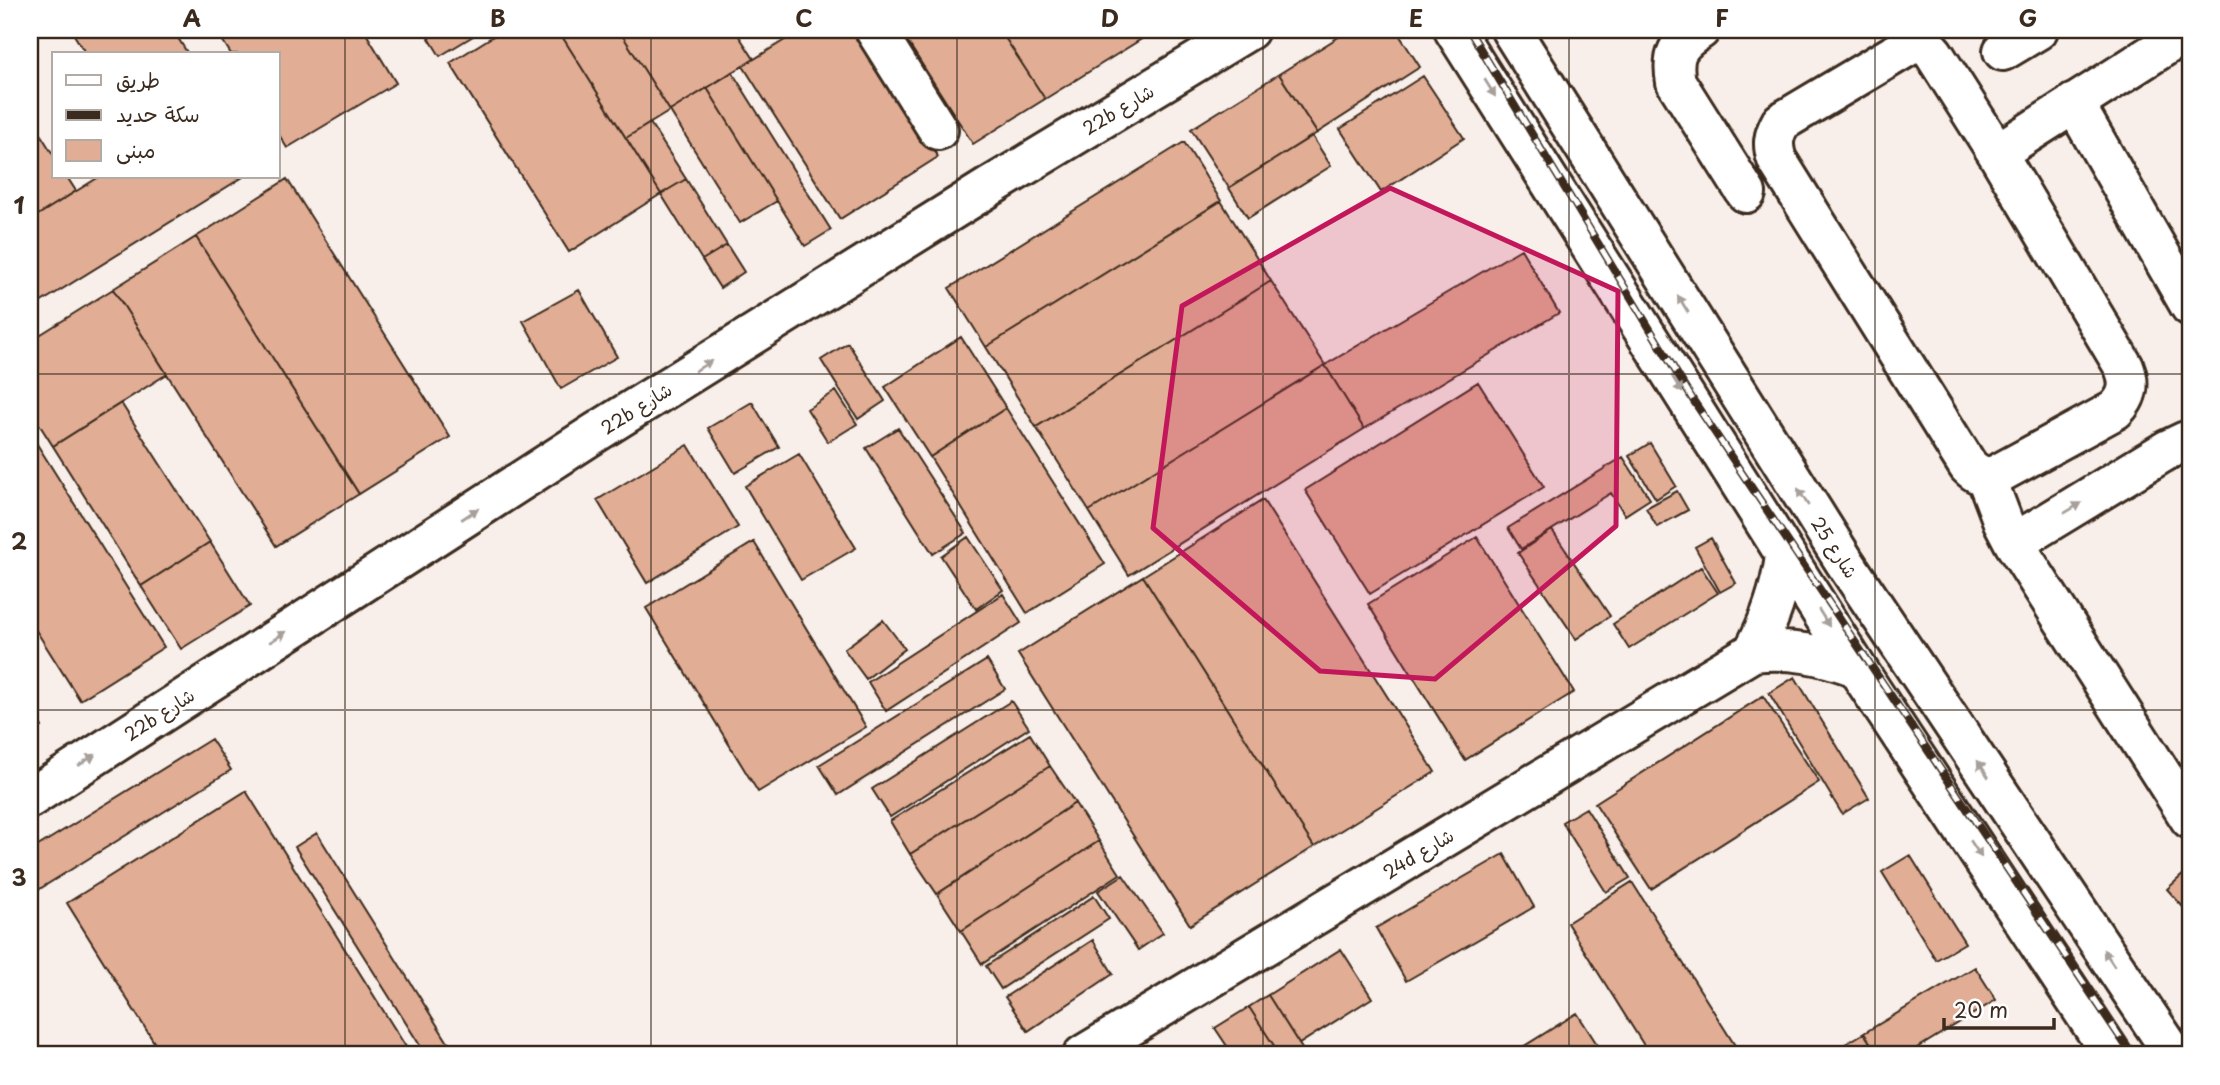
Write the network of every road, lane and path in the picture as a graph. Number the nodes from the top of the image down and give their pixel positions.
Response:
1 (875, 30) edge
2 (1249, 30) edge
3 (1454, 30) edge
4 (1700, 30) edge
5 (2038, 30) edge
6 (2190, 30) edge
7 (1513, 31) edge
8 (2003, 51) dead end
9 (2074, 103) junction
10 (938, 130) dead end
11 (1997, 153) junction
12 (1746, 193) dead end
13 (2190, 306) edge
14 (2190, 442) edge
15 (1986, 477) junction
16 (2014, 543) junction
17 (1785, 557) junction
18 (1753, 652) junction
19 (1856, 667) junction
20 (30, 797) edge
21 (2190, 819) edge
22 (2176, 1039) edge
23 (1083, 1055) edge
24 (2112, 1055) edge

1 - 10 street
20 -> 2 street, 22b شارع
3 -> 17 street
4 - 12 street
5 - 8 street
6 - 9 street
22 -> 7 street, شارع 25
9 - 11 street
9 - 13 street
11 - 15 street
11 - 15 street
16 -> 14 street
15 - 16 street
16 - 21 street
17 - 18 street
17 -> 19 street
18 - 19 street, 24d شارع
18 - 23 street, 24d شارع
19 -> 24 street

